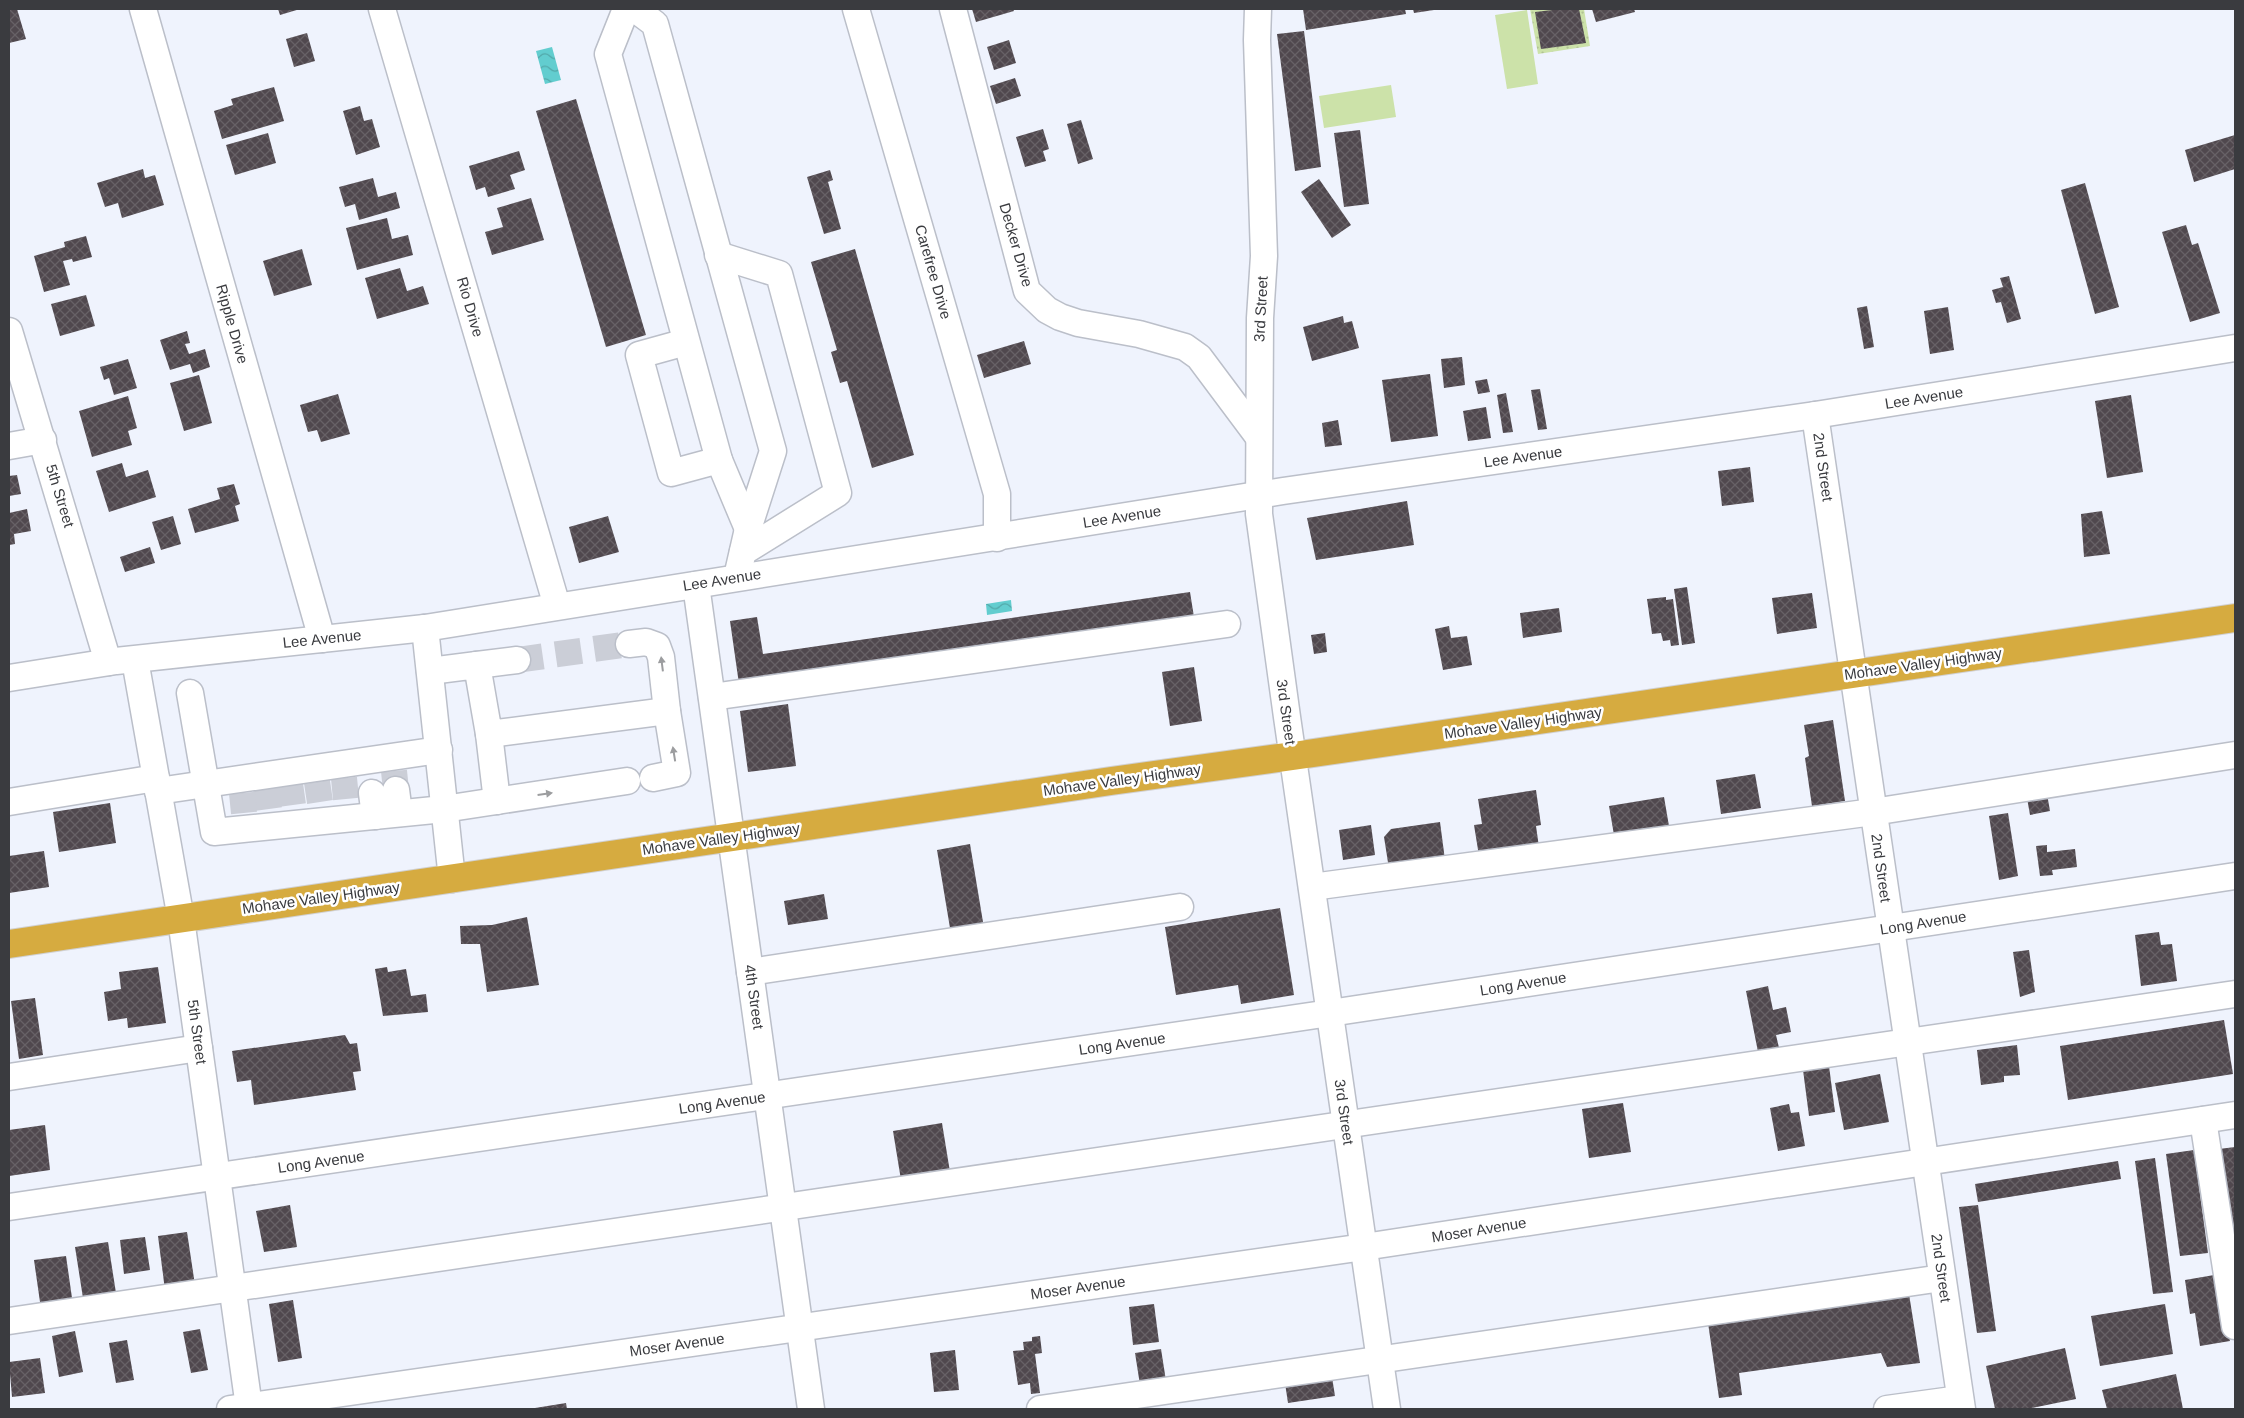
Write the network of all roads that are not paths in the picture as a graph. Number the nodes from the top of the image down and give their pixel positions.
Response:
1 (143, 9) edge
2 (382, 9) edge
3 (626, 9) edge
4 (635, 9) edge
5 (856, 9) edge
6 (953, 9) edge
7 (1258, 9) edge
8 (718, 255) junction
9 (9, 331) edge
10 (686, 342) junction
11 (2235, 348) edge
12 (1815, 415) junction
13 (1258, 436) junction
14 (43, 440) junction
15 (9, 446) edge
16 (718, 460) junction
17 (1260, 495) junction
18 (997, 538) junction
19 (745, 541) junction
20 (737, 577) junction
21 (696, 585) junction
22 (557, 606) junction
23 (2235, 618) edge
24 (1227, 624) dead end
25 (425, 628) junction
26 (322, 638) junction
27 (629, 644) tunnel mouth
28 (135, 660) junction
29 (517, 660) tunnel mouth
30 (108, 662) junction
31 (477, 666) junction
32 (430, 671) junction
33 (1853, 674) junction
34 (9, 678) edge
35 (190, 693) dead end
36 (712, 697) junction
37 (667, 711) junction
38 (489, 734) junction
39 (438, 750) junction
40 (2235, 755) edge
41 (1293, 756) junction
42 (653, 778) dead end
43 (626, 781) dead end
44 (205, 784) junction
45 (157, 785) junction
46 (370, 786) junction
47 (318, 793) junction
48 (267, 800) junction
49 (497, 801) junction
50 (9, 802) edge
51 (444, 809) junction
52 (1873, 812) junction
53 (731, 837) junction
54 (2235, 876) edge
55 (452, 879) junction
56 (1312, 887) junction
57 (1180, 908) dead end
58 (180, 919) junction
59 (1890, 928) junction
60 (9, 944) edge
61 (750, 972) junction
62 (2235, 994) edge
63 (1330, 1013) junction
64 (1907, 1043) junction
65 (199, 1048) junction
66 (9, 1077) edge
67 (768, 1097) junction
68 (2235, 1115) edge
69 (2203, 1120) junction
70 (1346, 1125) junction
71 (1925, 1162) junction
72 (217, 1177) junction
73 (9, 1207) edge
74 (783, 1208) junction
75 (1364, 1247) junction
76 (1942, 1278) junction
77 (233, 1290) junction
78 (9, 1321) edge
79 (2235, 1326) edge
80 (800, 1328) junction
81 (1380, 1360) junction
82 (1961, 1404) edge
83 (240, 1408) edge
84 (811, 1409) edge
85 (1040, 1409) edge
86 (1387, 1409) edge
87 (1887, 1409) edge

1 - 26 street, Ripple Drive
2 - 22 street, Rio Drive
3 - 10 street
4 - 8 street
5 - 18 street, Carefree Drive
6 - 13 street, Decker Drive
7 - 13 street, 3rd Street
8 - 19 street
8 - 19 street
9 - 14 street, 5th Street
10 - 16 street
10 - 16 street
11 - 12 street, Lee Avenue
12 - 17 street, Lee Avenue
12 - 33 street, 2nd Street
13 - 17 street, 3rd Street
14 - 15 street
14 - 30 street, 5th Street
16 - 19 street
17 - 18 street, Lee Avenue
17 - 41 street, 3rd Street
18 - 20 street, Lee Avenue
19 - 20 street
20 - 21 street, Lee Avenue
21 - 22 street, Lee Avenue
21 - 36 street, 4th Street
22 - 25 street, Lee Avenue
23 - 33 highway, Mohave Valley Highway
24 - 36 street
25 - 26 street, Lee Avenue
25 - 32 street
26 - 28 street, Lee Avenue
37 -> 27 street
28 - 30 street, Lee Avenue
28 - 45 street, 5th Street
29 - 31 street
30 - 34 street, Lee Avenue
31 - 32 street
31 - 38 street
32 - 39 street
33 - 41 highway, Mohave Valley Highway
33 - 52 street, 2nd Street
35 - 44 street
36 - 53 street, 4th Street
37 - 38 street
42 -> 37 street
38 - 49 street
39 - 46 street
39 - 51 street
40 - 52 street
41 - 53 highway, Mohave Valley Highway
41 - 56 street, 3rd Street
49 -> 43 street
44 - 45 street
44 - 48 street
44 - 48 street
45 - 50 street
45 - 58 street, 5th Street
46 - 47 street
46 - 47 street
46 - 51 street
47 - 48 street
47 - 48 street
49 - 51 street
51 - 55 street
52 - 56 street
52 - 59 street, 2nd Street
53 - 55 highway, Mohave Valley Highway
53 - 61 street, 4th Street
54 - 59 street, Long Avenue
55 - 58 highway, Mohave Valley Highway
56 - 63 street, 3rd Street
57 - 61 street
58 - 60 highway, Mohave Valley Highway
58 - 65 street, 5th Street
59 - 63 street, Long Avenue
59 - 64 street, 2nd Street
61 - 67 street, 4th Street
62 - 64 street
63 - 67 street, Long Avenue
63 - 70 street, 3rd Street
64 - 70 street
64 - 71 street, 2nd Street
65 - 66 street
65 - 72 street, 5th Street
67 - 72 street, Long Avenue
67 - 74 street, 4th Street
68 - 69 street, Moser Avenue
69 - 71 street, Moser Avenue
69 - 79 street
70 - 74 street
70 - 75 street, 3rd Street
71 - 75 street, Moser Avenue
71 - 76 street, 2nd Street
72 - 73 street, Long Avenue
72 - 77 street, 5th Street
74 - 77 street
74 - 80 street, 4th Street
75 - 80 street, Moser Avenue
75 - 81 street, 3rd Street
76 - 81 street
76 - 82 street, 2nd Street
77 - 78 street
77 - 83 street, 5th Street
80 - 83 street, Moser Avenue
80 - 84 street, 4th Street
81 - 85 street
81 - 86 street, 3rd Street
82 - 87 street

